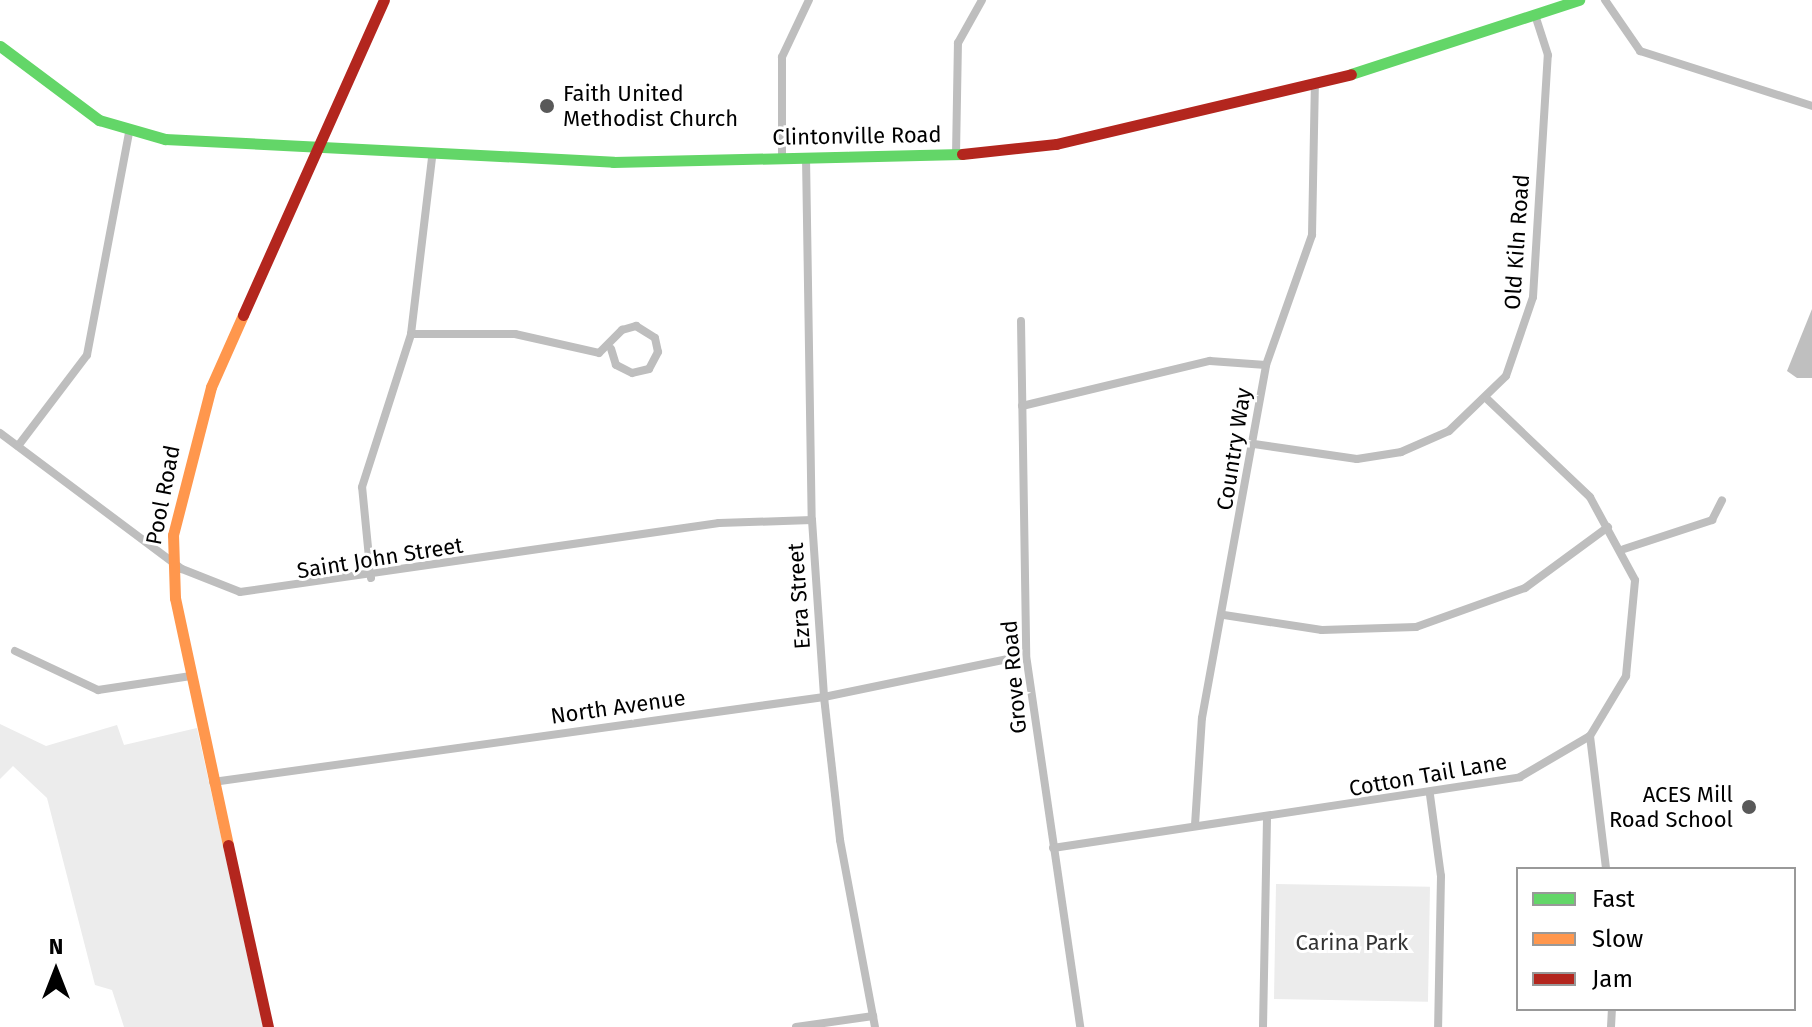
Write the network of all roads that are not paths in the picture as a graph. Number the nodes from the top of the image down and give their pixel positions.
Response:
1 (384, 0) edge
2 (809, 0) edge
3 (982, 0) edge
4 (1579, 0) edge
5 (1605, 0) edge
6 (1536, 19) junction
7 (0, 46) edge
8 (1315, 83) junction
9 (1812, 106) edge
10 (129, 133) junction
11 (312, 149) junction
12 (956, 155) junction
13 (432, 157) junction
14 (806, 157) junction
15 (782, 158) junction
16 (1021, 321) dead end
17 (411, 334) junction
18 (611, 349) junction
19 (1266, 365) junction
20 (1488, 400) junction
21 (1022, 406) junction
22 (0, 433) edge
23 (1254, 444) junction
24 (18, 446) junction
25 (1722, 500) dead end
26 (812, 520) junction
27 (1608, 527) junction
28 (1624, 549) junction
29 (171, 560) junction
30 (371, 578) junction
31 (1224, 615) junction
32 (15, 651) dead end
33 (1026, 655) junction
34 (191, 676) junction
35 (824, 697) junction
36 (1590, 736) junction
37 (213, 782) junction
38 (1430, 795) junction
39 (1267, 818) junction
40 (1195, 825) junction
41 (1053, 848) junction
42 (1606, 867) edge
43 (873, 1016) junction
44 (268, 1027) edge
45 (796, 1027) edge
46 (875, 1027) edge
47 (1080, 1027) edge
48 (1263, 1027) edge
49 (1438, 1027) edge

1 - 11 main road, Pool Road
2 - 15 street
3 - 12 street
4 - 6 main road, Clintonville Road
5 - 9 street
6 - 8 main road, Clintonville Road
6 - 20 street, Old Kiln Road
7 - 10 main road, Clintonville Road
8 - 12 main road, Clintonville Road
8 - 19 street, Country Way
10 - 11 main road, Clintonville Road
10 - 24 street
11 - 13 main road, Clintonville Road
11 - 29 main road, Pool Road
12 - 14 main road, Clintonville Road
13 - 15 main road, Clintonville Road
13 - 17 street
14 - 15 main road, Clintonville Road
14 - 26 street, Ezra Street
16 - 21 street, Grove Road
17 - 18 street
17 - 30 street
18 - 18 street
19 - 21 street
19 - 23 street, Country Way
20 - 23 street, Old Kiln Road
20 - 27 street, Cotton Tail Lane
21 - 33 street, Grove Road
22 - 24 street, Saint John Street
23 - 31 street, Country Way
24 - 29 street, Saint John Street
25 - 28 street
26 - 30 street, Saint John Street
26 - 35 street, Ezra Street
27 - 28 street, Cotton Tail Lane
27 - 31 street
28 - 36 street, Cotton Tail Lane
29 - 30 street, Saint John Street
29 - 34 main road, Pool Road
31 - 40 street, Country Way
32 - 34 street
33 - 35 street, North Avenue
33 - 41 street, Grove Road
34 - 37 main road, Pool Road
35 - 37 street, North Avenue
35 - 43 street, Ezra Street
36 - 38 street, Cotton Tail Lane
36 - 42 street
37 - 44 main road, Pool Road
38 - 39 street, Cotton Tail Lane
38 - 49 street
39 - 40 street, Cotton Tail Lane
39 - 48 street
40 - 41 street, Cotton Tail Lane
41 - 47 street, Grove Road
43 - 45 street
43 - 46 street, Ezra Street

